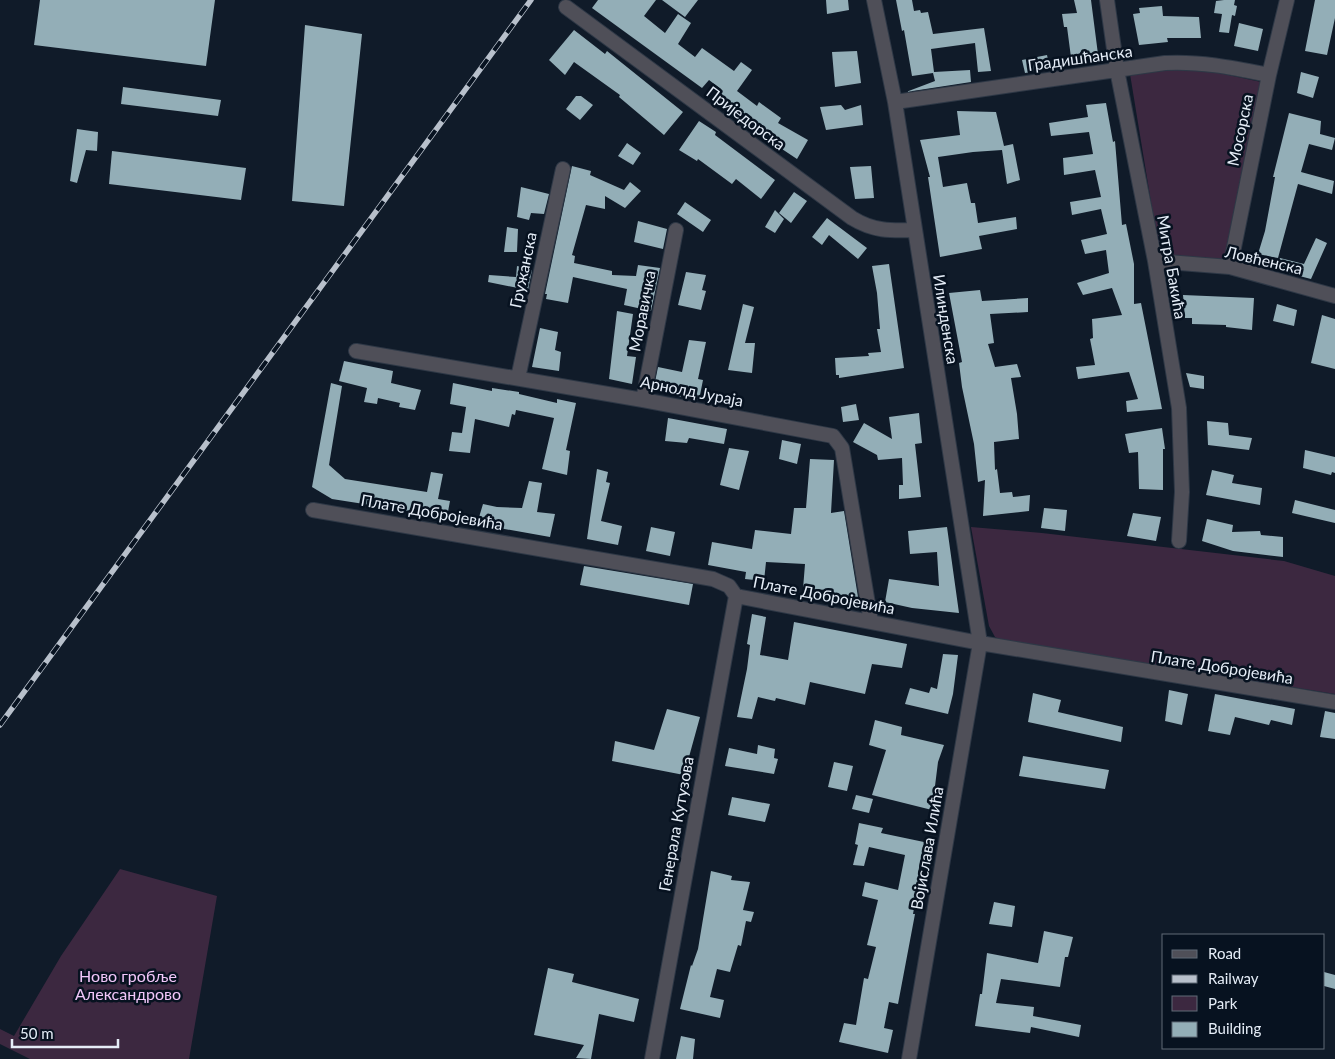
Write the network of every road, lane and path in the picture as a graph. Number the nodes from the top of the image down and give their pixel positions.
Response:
1 (874, 0) edge
2 (1107, 0) edge
3 (1288, 0) edge
4 (566, 7) dead end
5 (1117, 70) junction
6 (1269, 75) junction
7 (895, 102) junction
8 (563, 169) dead end
9 (676, 230) dead end
10 (915, 230) junction
11 (1155, 261) junction
12 (1230, 268) junction
13 (1335, 296) edge
14 (356, 351) dead end
15 (518, 378) junction
16 (643, 400) junction
17 (313, 510) dead end
18 (1179, 541) dead end
19 (736, 596) junction
20 (871, 622) junction
21 (980, 643) junction
22 (1335, 702) edge
23 (652, 1059) edge
24 (909, 1059) edge

1 - 7 street, Илинденска
2 - 5 street, Митра Бакића
3 - 6 street, Мосорска
4 - 10 street, Приједорска
5 - 6 street, Градишћанска
5 - 7 street, Градишћанска
5 - 11 street, Митра Бакића
6 - 12 street, Мосорска
7 - 10 street, Илинденска
8 - 15 street, Гружанска
9 - 16 street, Моравичка
10 - 21 street, Илинденска
11 - 12 street, Ловћенска
11 - 18 street, Митра Бакића
12 - 13 street, Ловћенска
14 - 15 street, Арнолд Јураја
15 - 16 street, Арнолд Јураја
16 - 20 street, Арнолд Јураја
17 - 19 street, Плате Добројевића
19 - 20 street, Плате Добројевића
19 - 23 street, Генерала Кутузова
20 - 21 street, Плате Добројевића
21 - 22 street, Плате Добројевића
21 - 24 street, Војислава Илића

